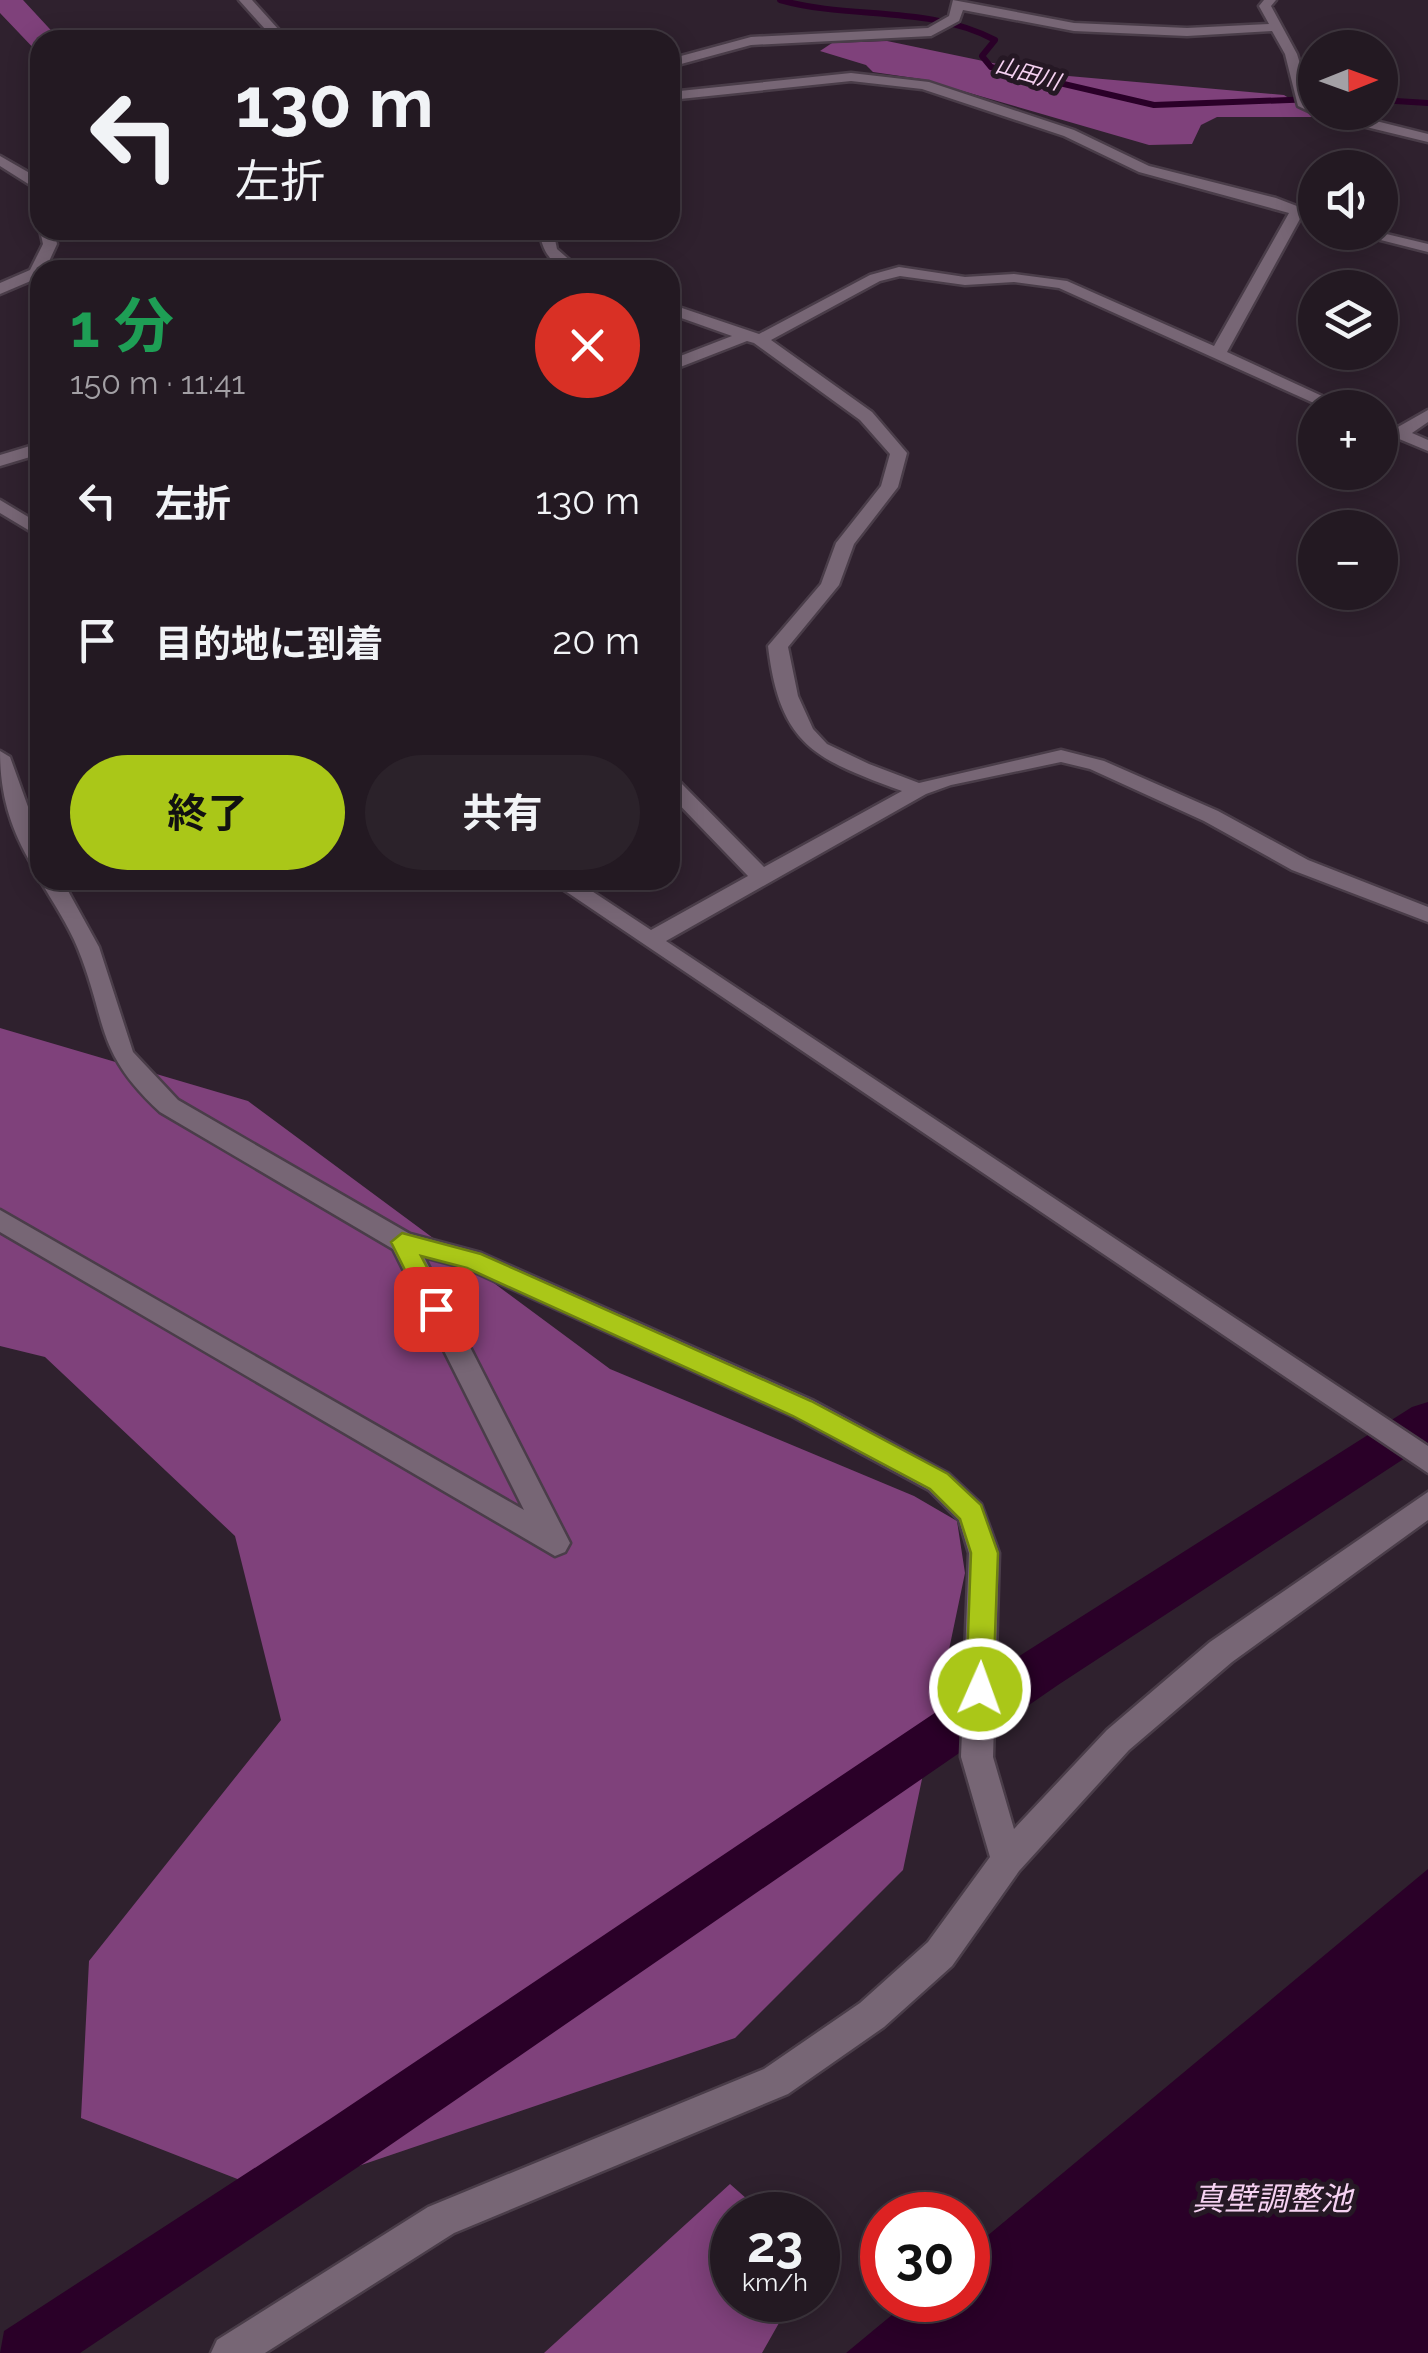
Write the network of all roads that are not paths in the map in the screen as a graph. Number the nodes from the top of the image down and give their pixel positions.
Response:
1 (245, 0) edge
2 (1270, 0) edge
3 (960, 3) edge
4 (1276, 27) junction
5 (273, 30) edge
6 (680, 60) edge
7 (1298, 83) edge
8 (680, 95) edge
9 (1395, 130) edge
10 (1428, 138) edge
11 (8, 162) edge
12 (30, 178) edge
13 (1297, 211) joint
14 (548, 240) edge
15 (1398, 241) edge
16 (1428, 248) edge
17 (561, 260) edge
18 (30, 275) edge
19 (0, 289) edge
20 (680, 312) edge
21 (754, 337) junction
22 (1218, 354) junction
23 (680, 363) edge
24 (1299, 390) edge
25 (1428, 415) edge
26 (1399, 434) joint
27 (1428, 446) edge
28 (30, 451) edge
29 (0, 461) edge
30 (0, 505) edge
31 (30, 525) edge
32 (0, 756) edge
33 (919, 790) junction
34 (680, 792) edge
35 (30, 841) edge
36 (761, 877) junction
37 (56, 890) edge
38 (575, 890) edge
39 (1428, 916) edge
40 (650, 940) junction
41 (0, 1220) edge
42 (402, 1242) junction
43 (1428, 1460) edge
44 (1428, 1504) edge
45 (1007, 1860) junction
46 (230, 2353) edge

1 - 5 street
2 - 4 street
3 - 4 street
3 - 6 street
4 - 7 street
8 - 13 street
9 - 10 street
11 - 12 street
13 - 22 street
14 - 17 street
15 - 16 street
18 - 19 street
20 - 21 street
21 - 22 street
21 - 23 street
21 - 33 street
22 - 24 street
25 - 26 street
26 - 27 street
28 - 29 street
30 - 31 street
32 - 35 street
33 - 36 street
33 - 39 street
34 - 36 street
36 - 40 street
37 - 42 street
38 - 40 street
40 - 43 street
41 - 42 street
42 - 45 street
44 - 45 street
45 - 46 street

